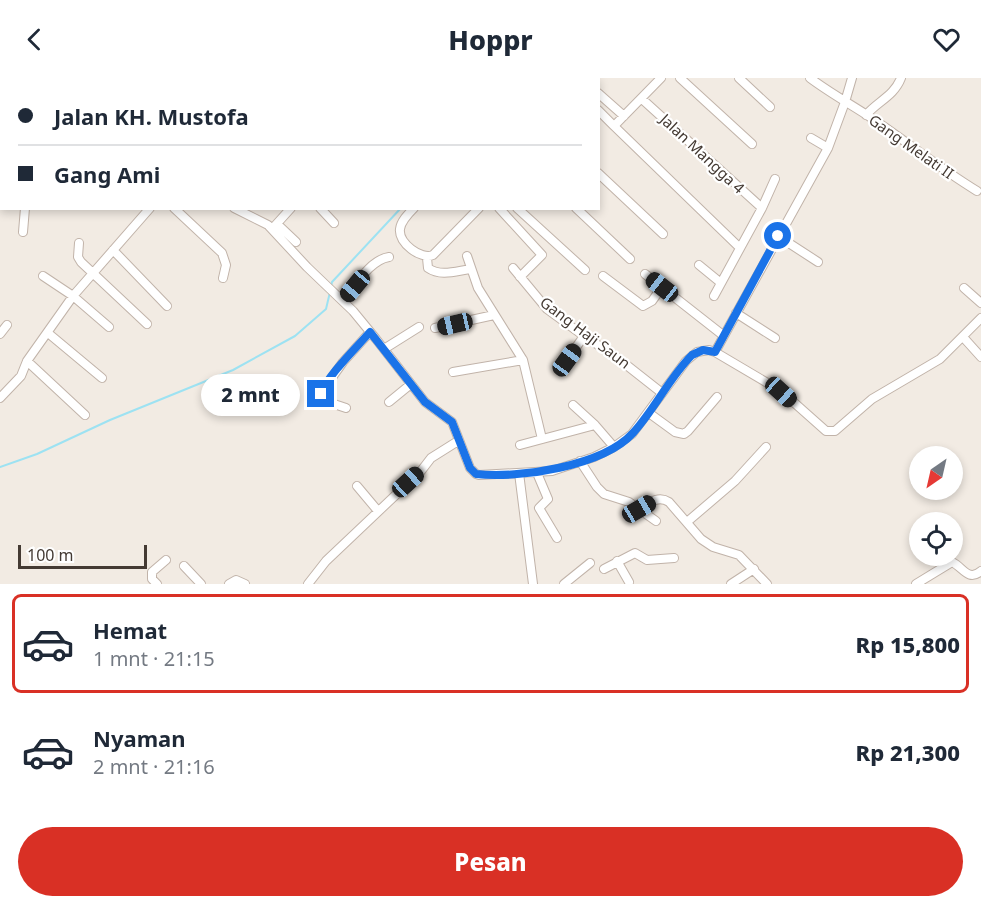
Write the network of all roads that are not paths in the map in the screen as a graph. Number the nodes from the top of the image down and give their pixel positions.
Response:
1 (566, 78) edge
2 (572, 78) edge
3 (661, 78) edge
4 (680, 78) edge
5 (739, 78) edge
6 (810, 78) edge
7 (852, 78) edge
8 (901, 78) edge
9 (600, 95) edge
10 (642, 99) junction
11 (845, 102) junction
12 (770, 106) dead end
13 (600, 112) edge
14 (866, 115) junction
15 (624, 116) junction
16 (614, 126) junction
17 (811, 138) dead end
18 (752, 144) dead end
19 (828, 148) junction
20 (600, 174) edge
21 (775, 179) dead end
22 (977, 191) dead end
23 (762, 208) junction
24 (25, 210) edge
25 (148, 210) edge
26 (176, 210) edge
27 (238, 210) edge
28 (289, 210) edge
29 (322, 210) edge
30 (412, 210) edge
31 (477, 210) edge
32 (501, 210) edge
33 (519, 210) edge
34 (578, 210) edge
35 (334, 223) dead end
36 (275, 226) junction
37 (23, 232) dead end
38 (663, 234) dead end
39 (778, 236) junction
40 (296, 242) dead end
41 (79, 243) dead end
42 (740, 247) junction
43 (113, 250) junction
44 (467, 255) dead end
45 (389, 257) dead end
46 (427, 258) junction
47 (630, 259) dead end
48 (818, 262) dead end
49 (699, 265) dead end
50 (471, 268) junction
51 (513, 268) dead end
52 (585, 270) dead end
53 (93, 271) junction
54 (645, 274) dead end
55 (43, 276) dead end
56 (603, 276) dead end
57 (520, 277) junction
58 (223, 278) dead end
59 (721, 283) junction
60 (662, 287) junction
61 (964, 288) dead end
62 (73, 296) junction
63 (714, 296) dead end
64 (980, 301) edge
65 (342, 302) junction
66 (167, 306) dead end
67 (736, 313) junction
68 (494, 315) junction
69 (981, 318) edge
70 (147, 324) dead end
71 (109, 327) dead end
72 (419, 327) dead end
73 (435, 328) dead end
74 (370, 332) junction
75 (48, 333) junction
76 (584, 336) junction
77 (724, 336) junction
78 (963, 337) junction
79 (775, 338) dead end
80 (384, 349) junction
81 (715, 352) junction
82 (981, 357) edge
83 (523, 360) junction
84 (567, 360) dead end
85 (27, 361) junction
86 (453, 372) dead end
87 (102, 378) dead end
88 (411, 384) junction
89 (662, 393) junction
90 (0, 397) edge
91 (717, 397) dead end
92 (389, 402) dead end
93 (573, 405) dead end
94 (346, 408) dead end
95 (649, 413) junction
96 (85, 415) dead end
97 (595, 425) junction
98 (542, 439) junction
99 (458, 441) junction
100 (520, 444) dead end
101 (614, 447) junction
102 (766, 447) dead end
103 (580, 461) junction
104 (537, 472) junction
105 (519, 473) junction
106 (357, 486) dead end
107 (639, 509) junction
108 (378, 511) junction
109 (656, 521) dead end
110 (687, 522) junction
111 (557, 538) dead end
112 (674, 558) dead end
113 (166, 560) dead end
114 (617, 561) junction
115 (590, 563) dead end
116 (184, 566) dead end
117 (604, 569) dead end
118 (754, 569) junction
119 (981, 571) edge
120 (629, 583) edge
121 (157, 584) edge
122 (201, 584) edge
123 (229, 584) edge
124 (245, 584) edge
125 (308, 584) edge
126 (533, 584) edge
127 (564, 584) edge
128 (731, 584) edge
129 (767, 584) edge
130 (916, 584) edge

1 - 2 street
3 - 10 street
4 - 18 street
5 - 12 street
6 - 11 street, Gang Melati II
7 - 11 street
8 - 14 street
9 - 15 street
10 - 15 street
10 - 23 street, Jalan Mangga 4
11 - 14 street, Gang Melati II
11 - 19 street
13 - 16 street
14 - 22 street, Gang Melati II
15 - 16 street
16 - 42 street
17 - 19 street
19 - 39 street
20 - 38 street
21 - 23 street
23 - 42 street
24 - 37 street
25 - 43 street
26 - 58 street
27 - 36 street
28 - 36 street
29 - 35 street
30 - 46 street
31 - 46 street
32 - 57 street
33 - 52 street
34 - 47 street
36 - 40 street
36 - 65 street
39 - 48 street
39 - 67 street
41 - 53 street
42 - 59 street
43 - 53 street
43 - 66 street
44 - 50 street
45 - 65 street
46 - 50 street
49 - 59 street
50 - 68 street
51 - 57 street, Gang Haji Saun
53 - 62 street
53 - 70 street
54 - 60 street
55 - 62 street
56 - 60 street
57 - 76 street, Gang Haji Saun
59 - 63 street
60 - 77 street
61 - 64 street
62 - 71 street
62 - 75 street
65 - 74 street
67 - 77 street
67 - 79 street
68 - 73 street
68 - 83 street
69 - 78 street
72 - 80 street
74 - 80 street
74 - 94 street
75 - 85 street
75 - 87 street
76 - 84 street
76 - 89 street, Gang Haji Saun
77 - 81 street
78 - 81 street
78 - 82 street
80 - 88 street
81 - 89 street
83 - 86 street
83 - 98 street
85 - 90 street
85 - 96 street
88 - 92 street
88 - 99 street
89 - 95 street
91 - 95 street
93 - 97 street
95 - 101 street
97 - 98 street
97 - 101 street
98 - 100 street
99 - 105 street
99 - 108 street
101 - 103 street
102 - 110 street
103 - 104 street
103 - 107 street
104 - 105 street
104 - 111 street
105 - 126 street
106 - 108 street
107 - 109 street
107 - 110 street
108 - 125 street
110 - 118 street
112 - 114 street
113 - 121 street
114 - 117 street
114 - 120 street
115 - 127 street
116 - 122 street
118 - 128 street
118 - 129 street
119 - 130 street
123 - 124 street

